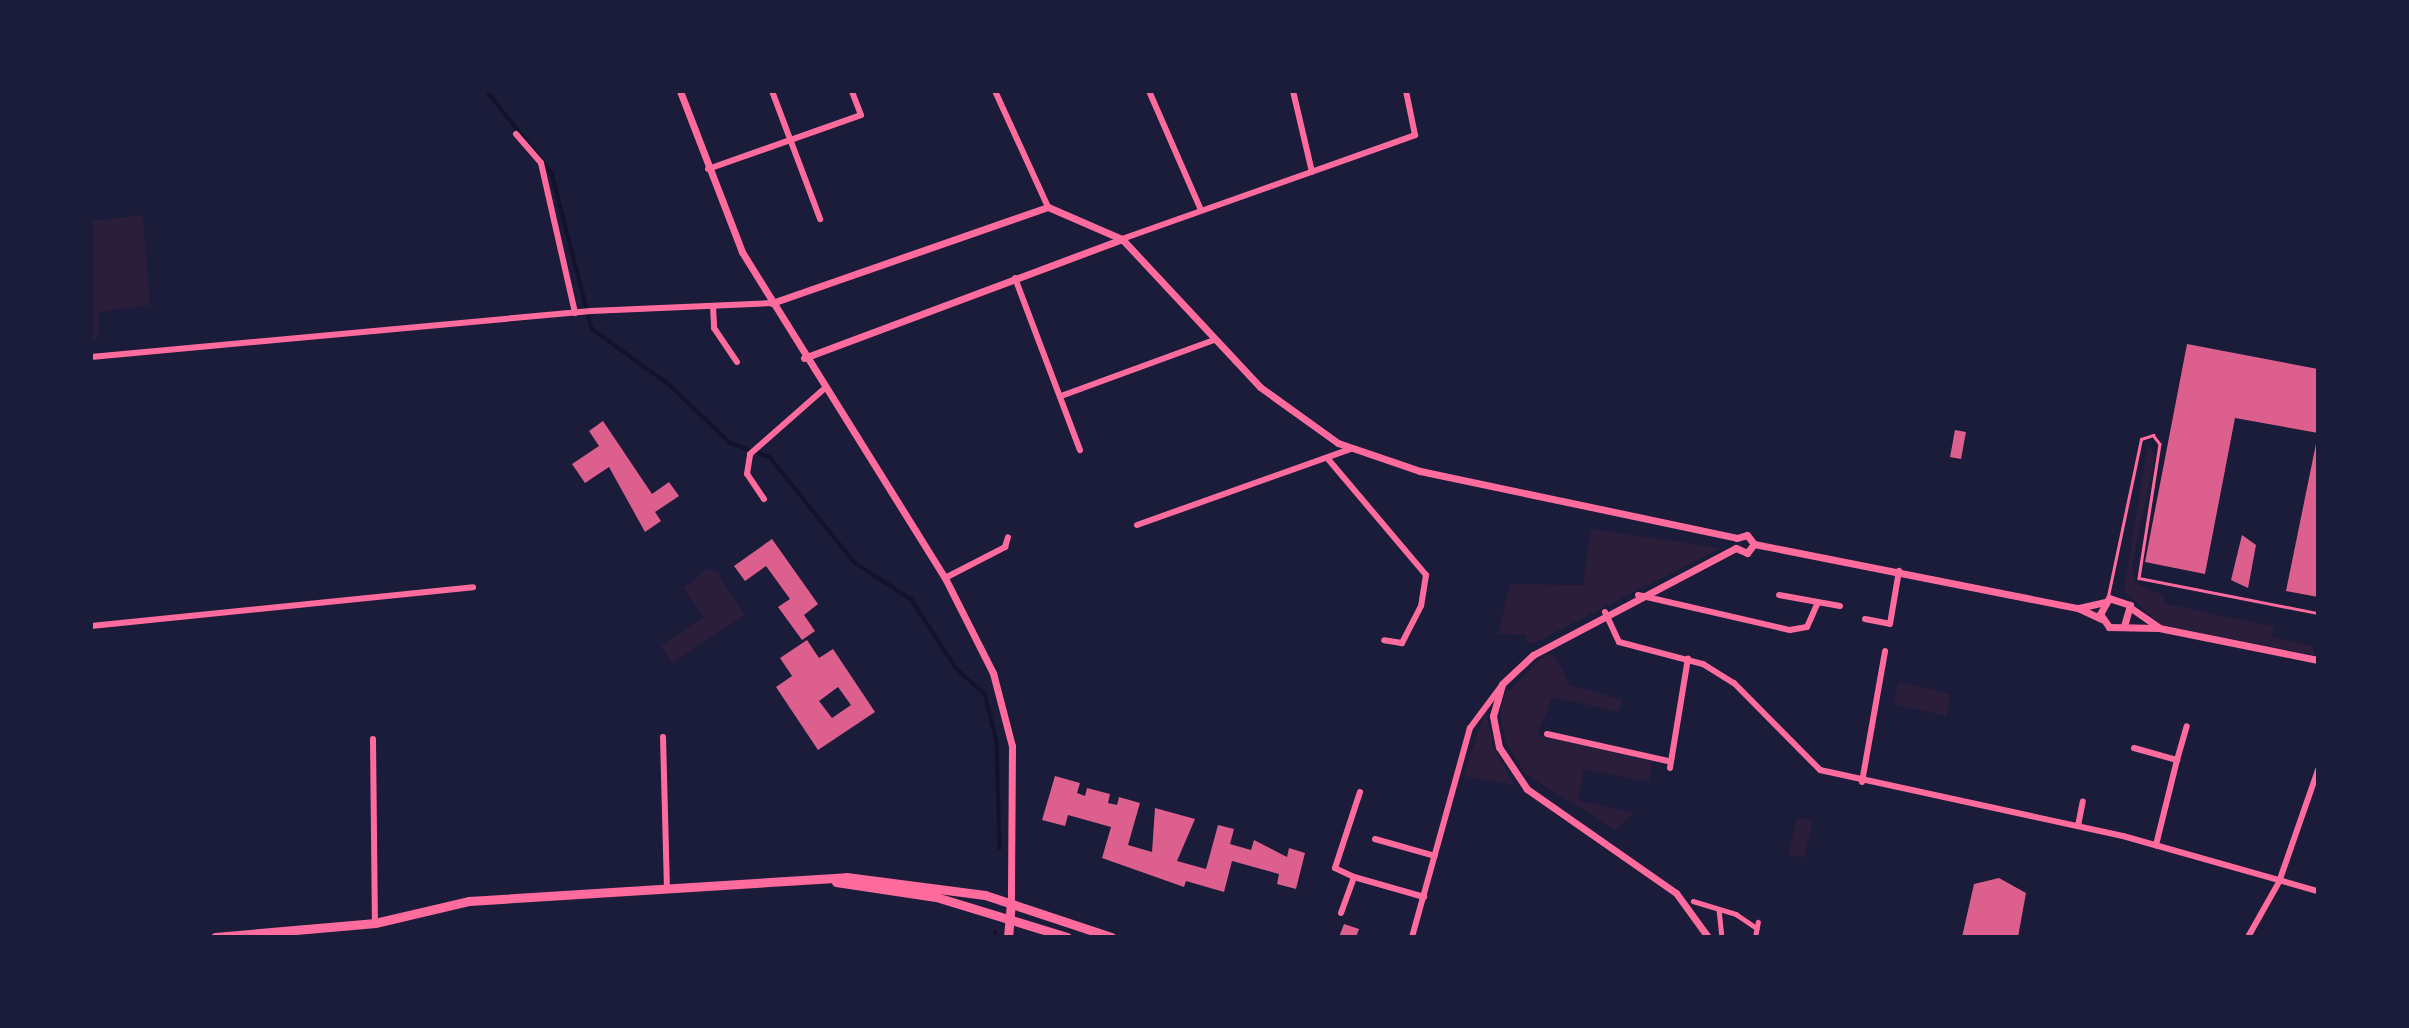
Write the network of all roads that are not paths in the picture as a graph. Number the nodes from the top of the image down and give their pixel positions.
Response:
1 (680, 91) edge
2 (772, 91) edge
3 (852, 91) edge
4 (995, 91) edge
5 (1149, 91) edge
6 (1293, 91) edge
7 (1406, 91) edge
8 (516, 134) dead end
9 (791, 140) junction
10 (708, 169) junction
11 (1312, 172) junction
12 (1048, 207) junction
13 (1200, 210) junction
14 (820, 219) dead end
15 (1122, 239) junction
16 (1015, 278) junction
17 (772, 303) junction
18 (713, 306) junction
19 (578, 313) junction
20 (1214, 340) junction
21 (91, 357) edge
22 (804, 358) junction
23 (737, 362) dead end
24 (824, 389) junction
25 (1061, 396) junction
26 (1351, 449) junction
27 (1080, 450) dead end
28 (1328, 459) junction
29 (764, 499) dead end
30 (1137, 525) dead end
31 (1008, 537) dead end
32 (1737, 538) junction
33 (1754, 544) junction
34 (1736, 548) junction
35 (1899, 571) junction
36 (945, 578) junction
37 (473, 587) dead end
38 (1638, 595) junction
39 (1779, 595) dead end
40 (2105, 601) junction
41 (1818, 602) junction
42 (1840, 606) dead end
43 (2078, 608) junction
44 (2131, 608) junction
45 (1605, 612) junction
46 (2318, 612) edge
47 (1865, 619) dead end
48 (2102, 620) junction
49 (91, 626) edge
50 (2124, 626) junction
51 (2159, 628) junction
52 (1384, 640) dead end
53 (1885, 652) dead end
54 (1688, 659) junction
55 (2318, 660) edge
56 (1502, 684) junction
57 (2187, 726) dead end
58 (1547, 734) dead end
59 (663, 737) dead end
60 (373, 739) dead end
61 (2134, 748) dead end
62 (2177, 760) junction
63 (2318, 770) edge
64 (1862, 782) junction
65 (2316, 785) edge
66 (1360, 792) dead end
67 (2083, 801) dead end
68 (2078, 826) junction
69 (1376, 839) dead end
70 (2156, 845) junction
71 (1435, 856) junction
72 (1354, 877) junction
73 (824, 881) junction
74 (2278, 881) junction
75 (667, 890) junction
76 (2318, 891) edge
77 (1423, 897) junction
78 (1693, 901) dead end
79 (1011, 905) junction
80 (1719, 909) junction
81 (1341, 913) dead end
82 (1010, 919) junction
83 (375, 923) junction
84 (215, 937) edge
85 (1008, 937) edge
86 (1067, 937) edge
87 (1111, 937) edge
88 (1412, 937) edge
89 (1708, 937) edge
90 (1722, 937) edge
91 (1755, 937) edge
92 (2248, 937) edge

1 - 10 street
2 - 9 street
3 - 9 street
4 - 12 street
5 - 13 street
6 - 11 street
7 - 11 street
8 - 19 street
9 - 10 street
9 - 14 street
10 - 17 street
11 - 13 street
12 - 15 street
12 - 17 street
13 - 15 street
15 - 16 street
15 - 20 street
16 - 22 street
16 - 25 street
17 - 18 street
17 - 22 street
18 - 19 street
18 - 23 street
19 - 21 street
20 - 25 street
20 - 26 street
22 - 24 street
24 - 29 street
24 - 36 street
25 - 27 street
26 - 28 street
26 - 32 street
28 - 30 street
28 - 52 street
31 - 36 street
32 - 33 street
32 - 34 street
33 - 34 street
33 - 35 street
34 - 38 street
35 - 43 street
35 - 47 street
36 - 79 street
37 - 49 street
38 - 41 street
38 - 45 street
39 - 41 street
40 - 43 street
40 - 44 street
40 - 46 lane
40 - 48 street
41 - 42 street
43 - 48 street
44 - 50 street
44 - 51 street
45 - 54 street
45 - 56 street
48 - 50 street
50 - 51 street
51 - 55 street
53 - 64 street
54 - 58 street
54 - 64 street
56 - 71 street
56 - 89 street
57 - 62 street
59 - 75 street
60 - 83 street
61 - 62 street
62 - 70 street
63 - 65 street
64 - 68 street
65 - 74 street
66 - 72 street
67 - 68 street
68 - 70 street
69 - 71 street
70 - 74 street
71 - 77 street
72 - 77 street
72 - 81 street
73 - 75 main road
73 - 79 main road
73 - 82 main road
74 - 76 street
74 - 92 street
75 - 83 main road
77 - 88 street
78 - 80 street
79 - 82 main road
79 - 87 main road
80 - 90 street
80 - 91 street
82 - 85 main road
82 - 86 main road
83 - 84 main road

